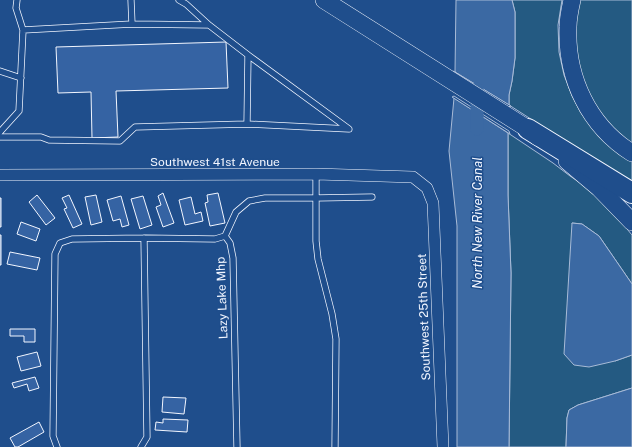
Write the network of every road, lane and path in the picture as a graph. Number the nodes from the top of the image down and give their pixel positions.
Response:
1 (17, 0) edge
2 (131, 0) edge
3 (179, 0) edge
4 (324, 0) edge
5 (572, 0) edge
6 (132, 24) junction
7 (209, 25) junction
8 (23, 30) junction
9 (248, 55) junction
10 (0, 71) edge
11 (21, 78) junction
12 (247, 124) junction
13 (528, 129) junction
14 (0, 132) edge
15 (0, 137) edge
16 (632, 153) edge
17 (316, 174) junction
18 (0, 175) edge
19 (426, 188) joint
20 (632, 193) edge
21 (372, 197) dead end
22 (316, 198) junction
23 (632, 222) edge
24 (225, 236) junction
25 (144, 238) junction
26 (58, 447) edge
27 (141, 447) edge
28 (237, 447) edge
29 (335, 447) edge
30 (443, 447) edge

1 - 8 lane
2 - 6 lane
3 - 7 lane
4 - 13 main road
5 - 16 main road
6 - 7 lane
6 - 8 lane
7 - 9 lane
8 - 11 lane
9 - 12 lane
9 - 12 lane
10 - 11 lane
11 - 14 lane
12 - 15 lane
13 - 20 highway
13 - 23 main road
17 - 18 street, Southwest 41st Avenue
17 - 19 street, Southwest 41st Avenue
17 - 22 lane
19 - 30 street, Southwest 25th Street
21 - 22 lane
22 - 24 lane
22 - 29 lane
24 - 25 lane
24 - 28 lane, Lazy Lake Mhp
25 - 26 lane
25 - 27 lane

